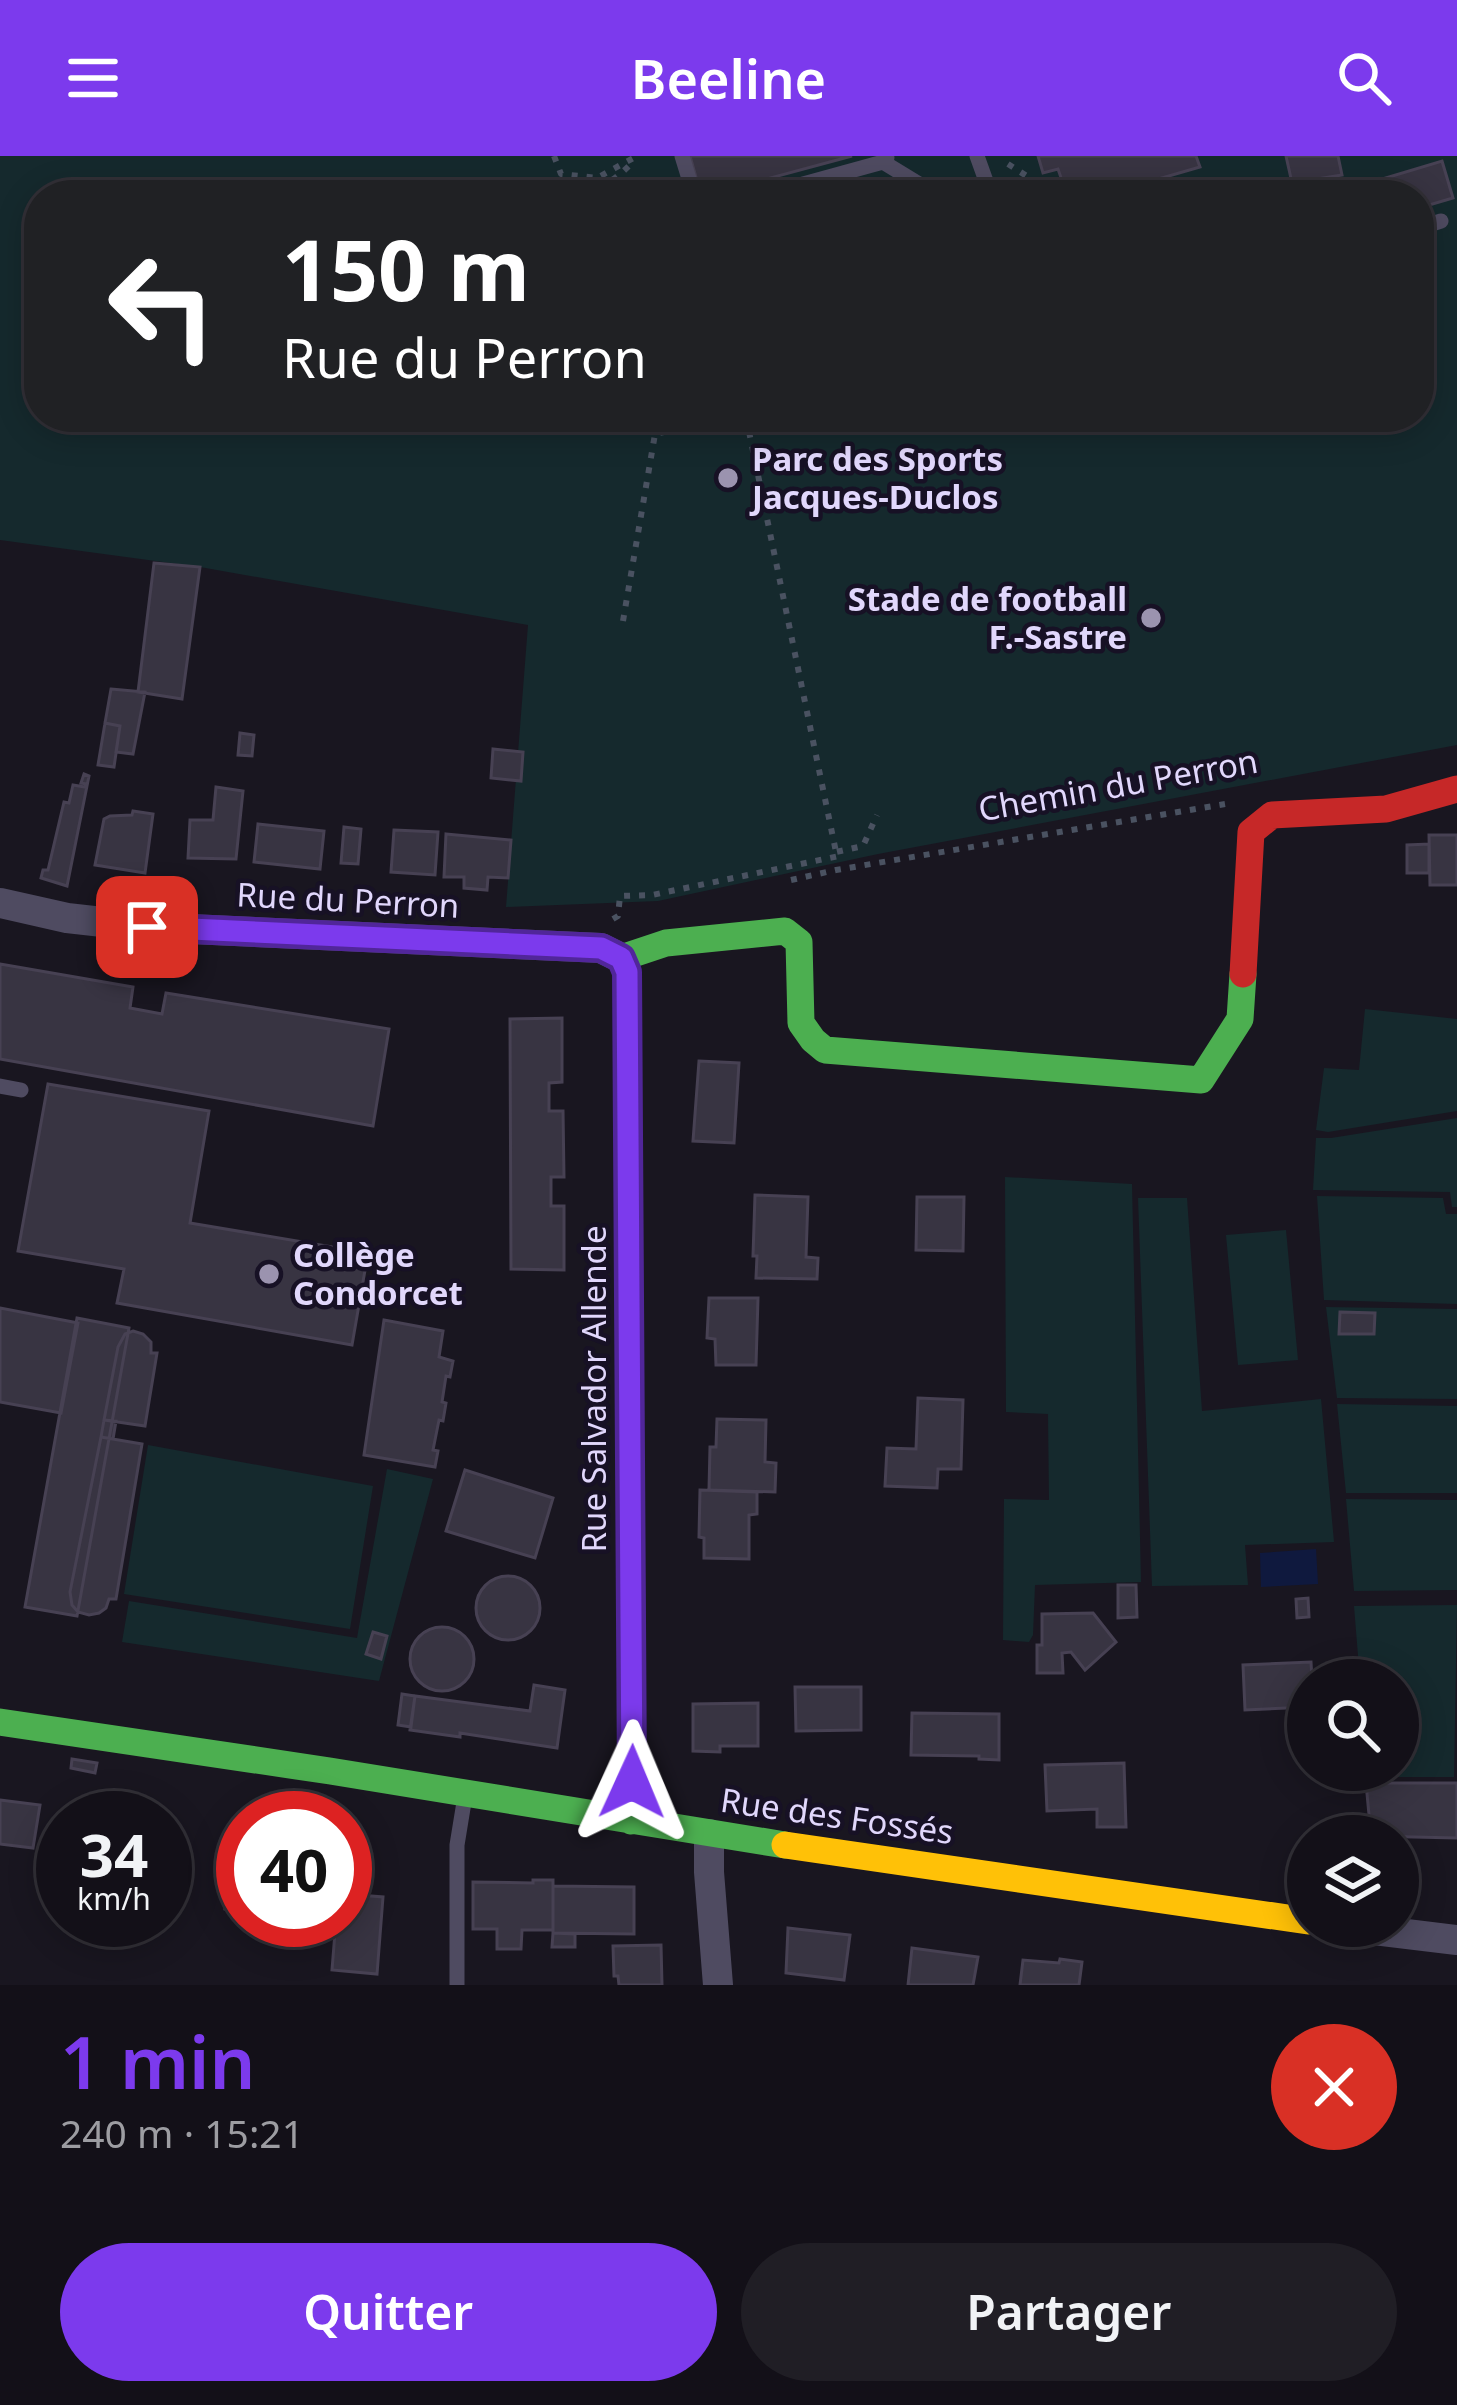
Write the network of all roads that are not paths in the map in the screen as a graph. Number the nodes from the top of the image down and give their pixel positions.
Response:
1 (886, 159) edge
2 (815, 180) edge
3 (916, 180) edge
4 (1441, 221) dead end
5 (1434, 223) edge
6 (1457, 789) edge
7 (0, 903) edge
8 (621, 958) junction
9 (0, 1086) edge
10 (21, 1090) dead end
11 (0, 1722) edge
12 (465, 1793) junction
13 (631, 1821) junction
14 (709, 1834) junction
15 (1287, 1918) edge
16 (1419, 1935) edge
17 (1457, 1940) edge
18 (457, 1985) edge
19 (718, 1985) edge

1 - 2 lane
1 - 3 lane
4 - 5 lane
6 - 8 street, Chemin du Perron
7 - 8 street, Rue du Perron
8 - 13 street, Rue Salvador Allende
9 - 10 lane
11 - 12 street, Rue des Fossés
12 - 13 street, Rue des Fossés
12 - 18 lane
13 - 14 street, Rue des Fossés
14 - 15 street, Rue des Fossés
14 - 19 street
16 - 17 street

